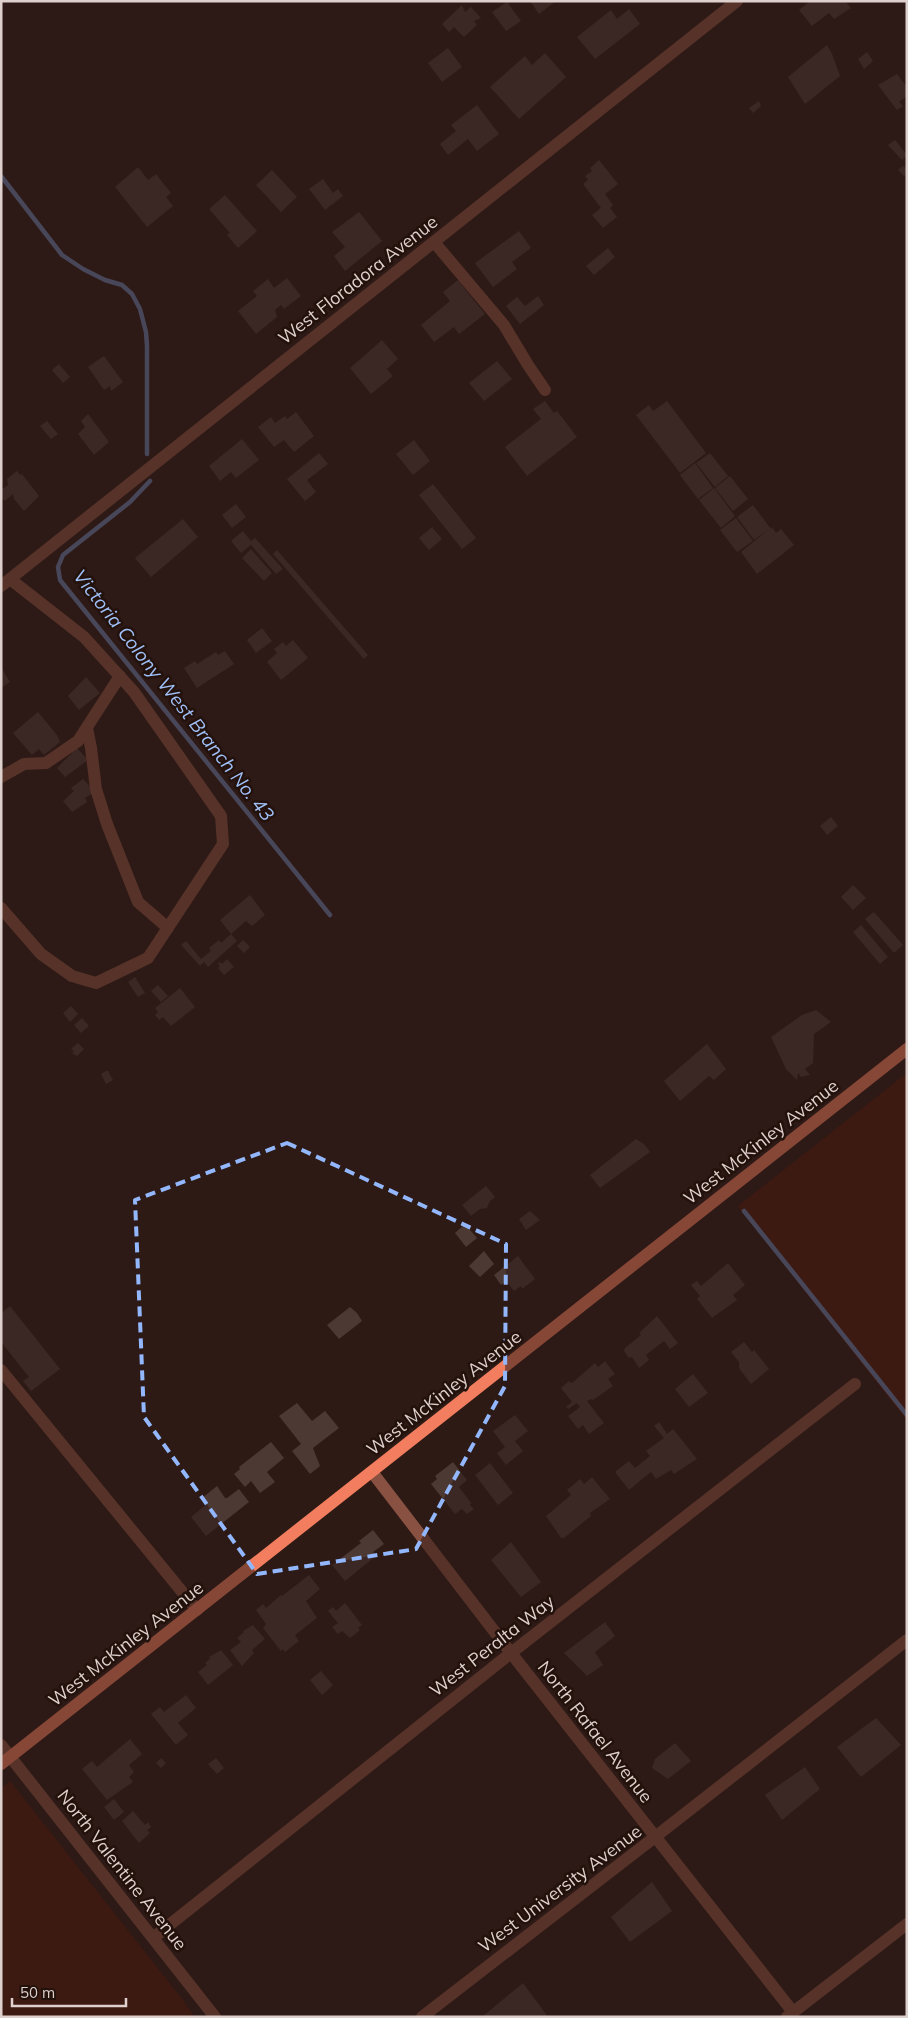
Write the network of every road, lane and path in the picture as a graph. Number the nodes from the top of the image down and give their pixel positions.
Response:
1 (737, 1) edge
2 (434, 242) junction
3 (546, 390) dead end
4 (5, 583) edge
5 (120, 676) junction
6 (87, 728) junction
7 (1, 777) edge
8 (1, 908) edge
9 (168, 928) junction
10 (907, 1049) edge
11 (1, 1370) edge
12 (854, 1384) dead end
13 (372, 1472) junction
14 (197, 1610) junction
15 (907, 1640) edge
16 (511, 1653) junction
17 (1, 1745) edge
18 (6, 1760) edge
19 (656, 1837) junction
20 (907, 1924) edge
21 (153, 1938) junction
22 (790, 2014) edge
23 (215, 2017) edge
24 (422, 2017) edge

1 - 2 street, West Floradora Avenue
2 - 3 street
2 - 4 street, West Floradora Avenue
4 - 5 street
5 - 6 street
5 - 9 street
6 - 7 street
6 - 9 street
8 - 9 street
10 - 13 main road, West McKinley Avenue
11 - 14 street
12 - 16 street, West Peralta Way
13 - 14 main road, West McKinley Avenue
13 - 16 street, North Rafael Avenue
14 - 18 main road, West McKinley Avenue
15 - 19 street, West University Avenue
16 - 19 street, North Rafael Avenue
16 - 21 street, West Peralta Way
17 - 18 street, North Valentine Avenue
18 - 21 street, North Valentine Avenue
19 - 22 street, North Rafael Avenue
19 - 24 street, West University Avenue
20 - 22 street
21 - 23 street, North Valentine Avenue

